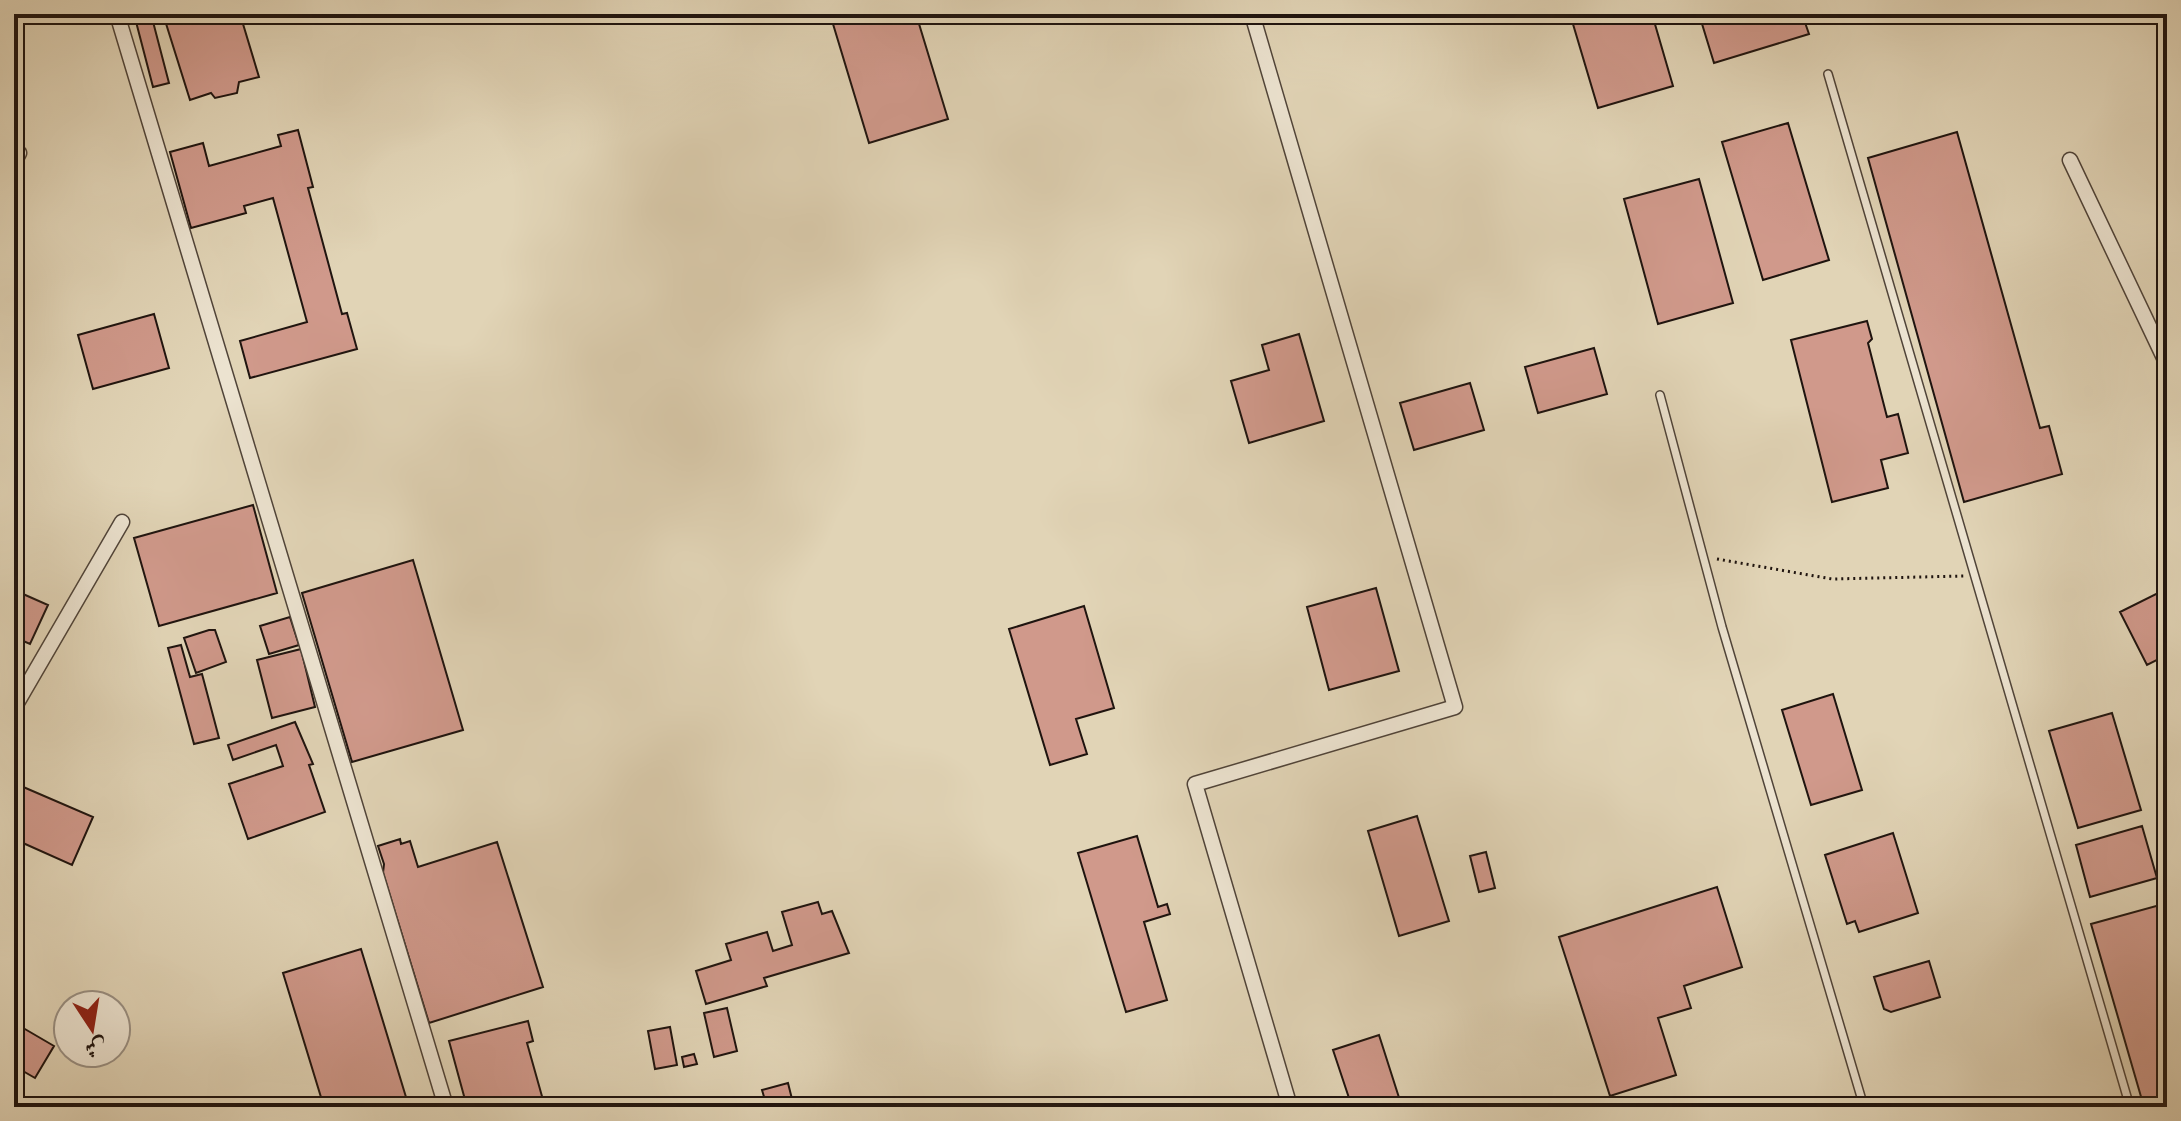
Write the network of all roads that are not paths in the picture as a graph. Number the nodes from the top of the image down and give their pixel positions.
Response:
1 (117, 14) edge
2 (1252, 14) edge
3 (1828, 74) dead end
4 (2070, 160) dead end
5 (2167, 364) edge
6 (1660, 395) dead end
7 (122, 522) dead end
8 (14, 708) edge
9 (446, 1107) edge
10 (1290, 1107) edge
11 (1864, 1107) edge
12 (2130, 1107) edge

1 - 9 street
2 - 10 street
3 - 12 lane
4 - 5 street
6 - 11 lane
7 - 8 street

